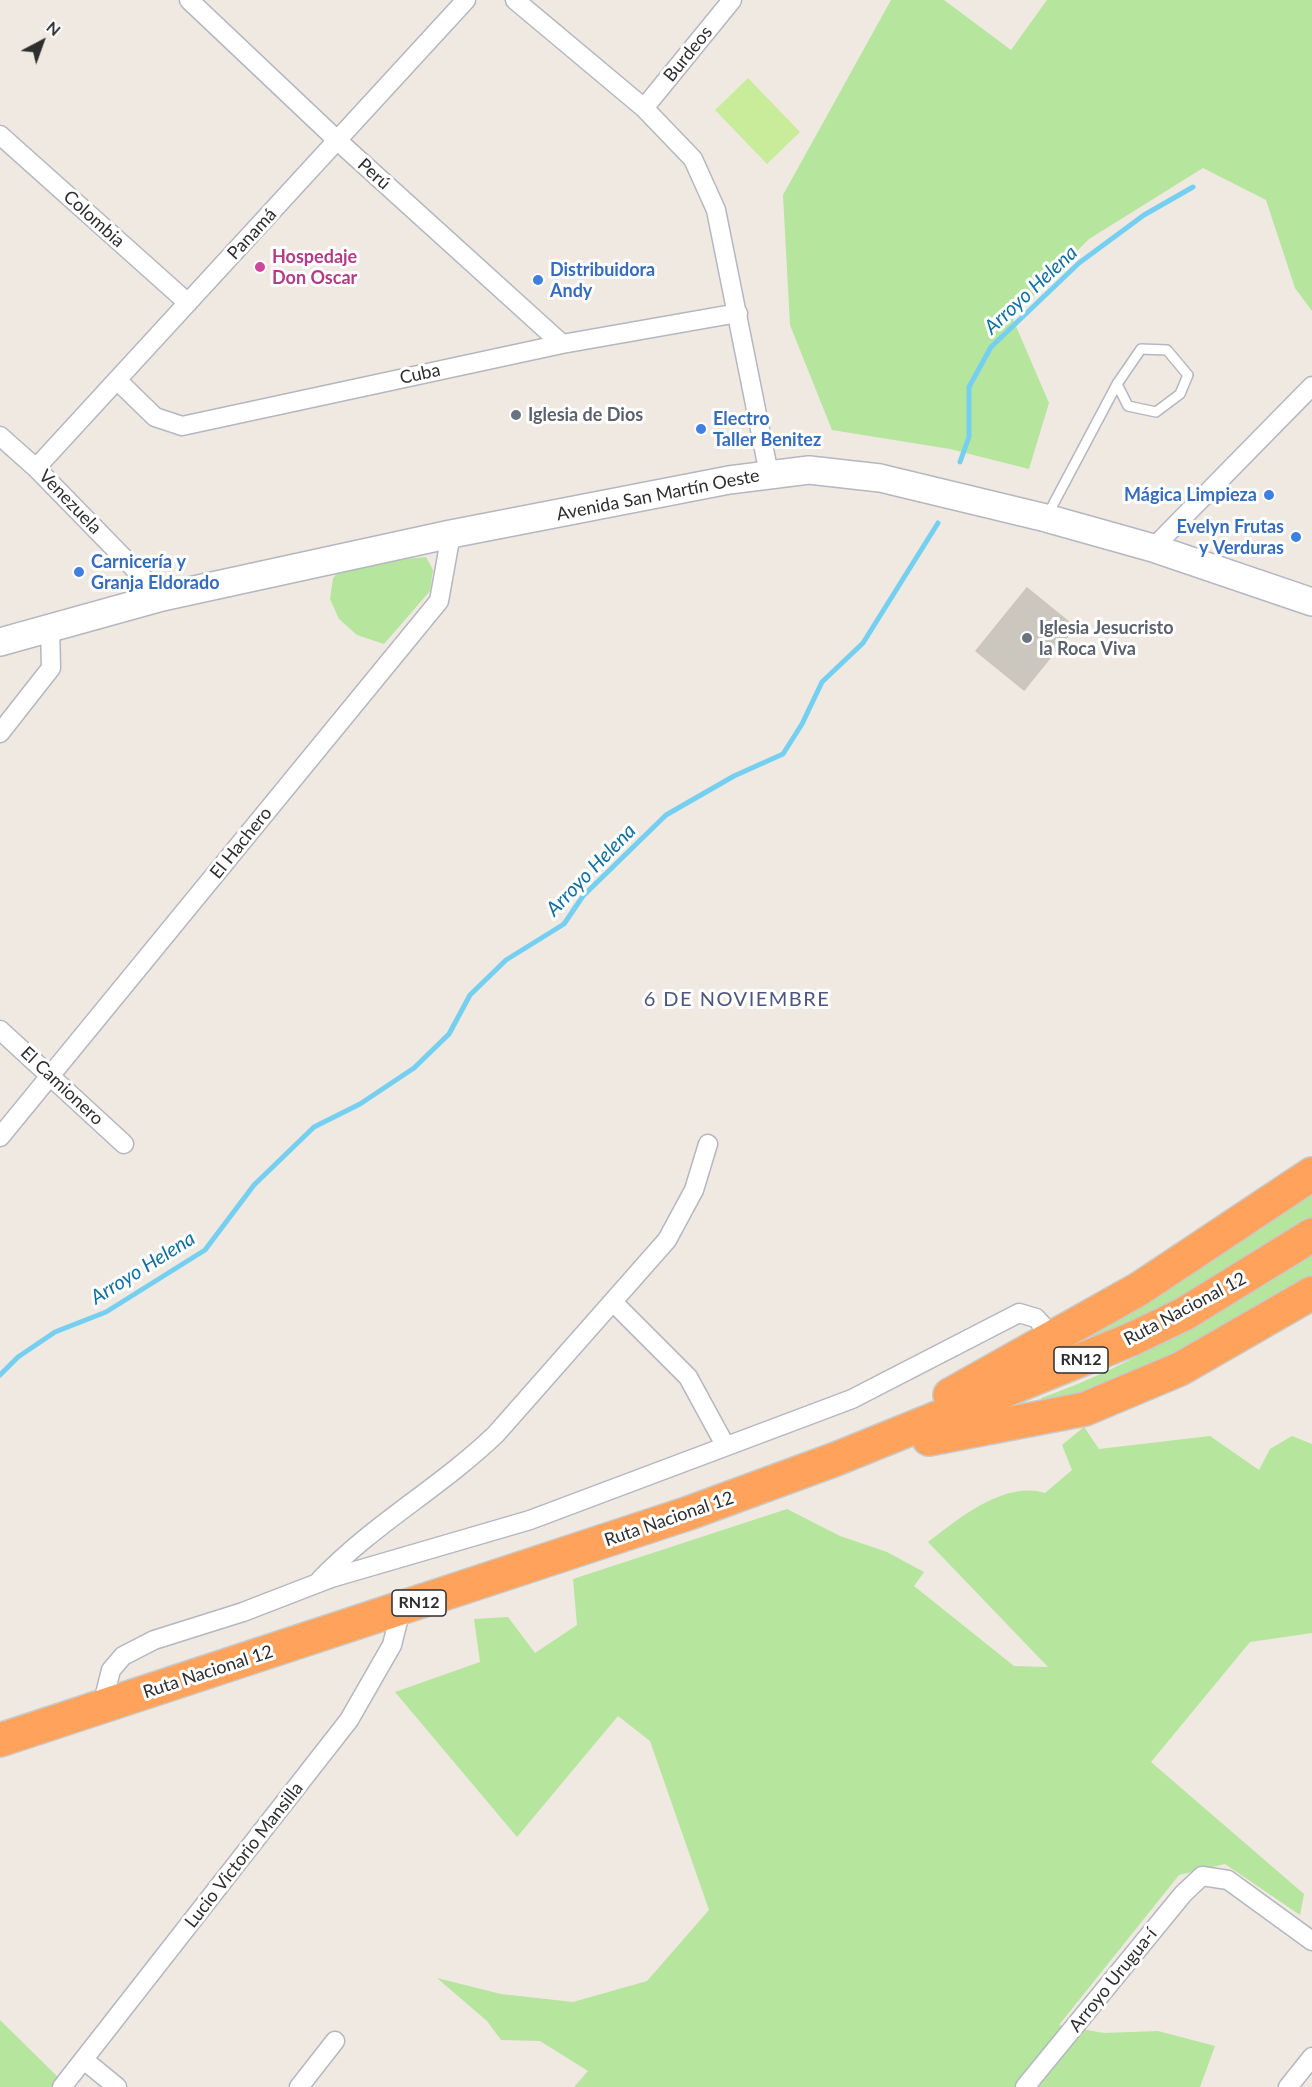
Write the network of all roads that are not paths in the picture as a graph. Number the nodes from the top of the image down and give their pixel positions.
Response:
1 (189, 0) edge
2 (466, 0) edge
3 (515, 0) edge
4 (732, 0) edge
5 (645, 108) junction
6 (0, 135) edge
7 (338, 141) junction
8 (188, 303) junction
9 (738, 313) junction
10 (562, 344) junction
11 (118, 381) junction
12 (1117, 384) junction
13 (1312, 386) edge
14 (0, 436) edge
15 (36, 468) junction
16 (769, 474) junction
17 (1046, 518) junction
18 (451, 534) junction
19 (1153, 548) junction
20 (162, 597) junction
21 (1312, 602) edge
22 (50, 627) junction
23 (0, 642) edge
24 (0, 733) edge
25 (0, 1030) edge
26 (51, 1074) junction
27 (0, 1137) edge
28 (124, 1144) dead end
29 (708, 1144) dead end
30 (1312, 1174) edge
31 (1312, 1235) edge
32 (1312, 1293) edge
33 (613, 1302) junction
34 (1053, 1337) junction
35 (725, 1445) junction
36 (836, 1459) junction
37 (317, 1584) junction
38 (401, 1609) junction
39 (102, 1706) junction
40 (0, 1740) edge
41 (1312, 1941) edge
42 (335, 2041) dead end
43 (1312, 2057) edge
44 (84, 2060) junction
45 (62, 2087) edge
46 (117, 2087) edge
47 (299, 2087) edge
48 (1025, 2087) edge
49 (1288, 2087) edge

1 - 7 street, Perú
2 - 7 street, Panamá
3 - 5 street
4 - 5 street, Burdeos
5 - 9 street
6 - 8 street, Colombia
7 - 8 street, Panamá
7 - 10 street, Perú
8 - 11 street, Panamá
9 - 10 street, Cuba
9 - 16 street
10 - 11 street, Cuba
11 - 15 street, Panamá
12 - 12 lane
12 - 17 lane
13 - 19 street
14 - 15 street, Venezuela
15 - 20 street, Venezuela
16 - 17 main road, Avenida San Martín Oeste
16 - 18 main road, Avenida San Martín Oeste
17 - 19 main road, Avenida San Martín Oeste
18 - 20 main road, Avenida San Martín Oeste
18 - 26 street, El Hachero
19 - 21 main road, Avenida San Martín Oeste
20 - 22 main road, Avenida San Martín Oeste
22 - 23 main road, Avenida San Martín Oeste
22 - 24 street
25 - 26 street, El Camionero
26 - 27 street, El Hachero
26 - 28 street, El Camionero
29 - 33 street
30 - 34 highway
31 - 36 highway, Ruta Nacional 12 / RN12
32 - 36 highway
33 - 35 street
33 - 37 street
34 - 35 street
34 - 36 highway
35 - 37 street
36 - 38 highway, Ruta Nacional 12 / RN12
37 - 39 street
38 - 39 highway, Ruta Nacional 12 / RN12
38 - 44 street, Lucio Victorio Mansilla
39 - 40 highway, Ruta Nacional 12 / RN12
41 - 48 street, Arroyo Urugua-í
42 - 47 street
43 - 49 street
44 - 45 street, Lucio Victorio Mansilla
44 - 46 street

